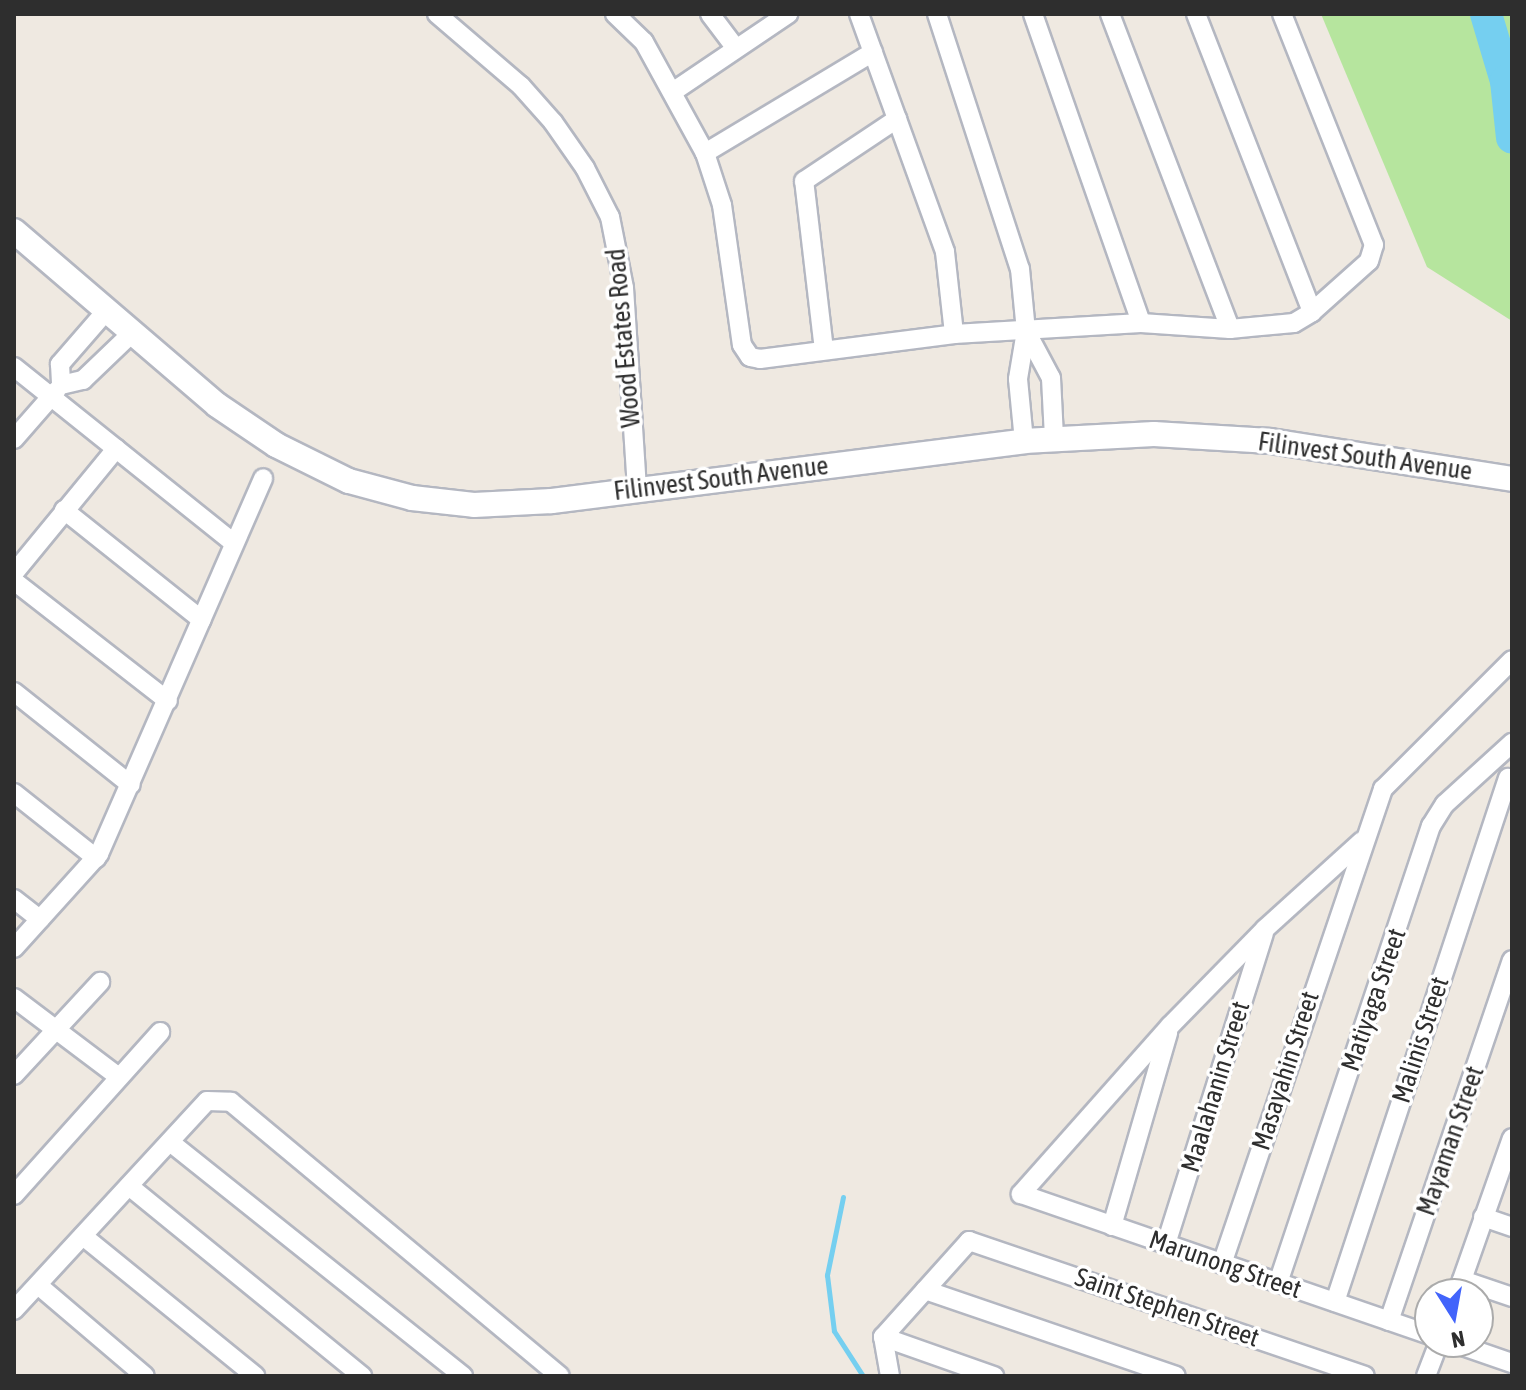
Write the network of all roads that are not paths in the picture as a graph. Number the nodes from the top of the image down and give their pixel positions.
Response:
1 (437, 14) edge
2 (467, 14) edge
3 (615, 14) edge
4 (710, 14) edge
5 (788, 14) edge
6 (859, 14) edge
7 (937, 14) edge
8 (1033, 14) edge
9 (1110, 14) edge
10 (1196, 14) edge
11 (1282, 14) edge
12 (454, 29) junction
13 (735, 47) junction
14 (873, 52) junction
15 (674, 91) junction
16 (897, 119) junction
17 (705, 153) junction
18 (14, 231) edge
19 (107, 310) junction
20 (1312, 312) junction
21 (1141, 323) junction
22 (1230, 329) junction
23 (1026, 331) junction
24 (133, 332) junction
25 (954, 334) junction
26 (824, 350) junction
27 (14, 367) edge
28 (56, 391) junction
29 (1054, 438) junction
30 (14, 439) edge
31 (1024, 441) junction
32 (116, 449) junction
33 (263, 478) dead end
34 (1512, 479) edge
35 (637, 489) junction
36 (64, 510) junction
37 (234, 543) junction
38 (14, 573) edge
39 (14, 581) edge
40 (202, 620) junction
41 (1512, 660) edge
42 (14, 692) edge
43 (168, 701) junction
44 (1512, 743) edge
45 (1490, 766) junction
46 (1510, 779) edge
47 (131, 785) junction
48 (14, 793) edge
49 (1362, 841) junction
50 (96, 858) junction
51 (14, 899) edge
52 (40, 919) junction
53 (1265, 929) junction
54 (14, 948) edge
55 (1512, 960) edge
56 (100, 982) dead end
57 (14, 998) edge
58 (1170, 1026) junction
59 (56, 1030) junction
60 (160, 1032) dead end
61 (14, 1075) edge
62 (119, 1077) junction
63 (1512, 1138) edge
64 (170, 1142) junction
65 (1508, 1163) edge
66 (129, 1186) junction
67 (14, 1195) edge
68 (1483, 1217) junction
69 (1112, 1226) junction
70 (1512, 1227) edge
71 (83, 1236) junction
72 (1166, 1244) junction
73 (1222, 1264) junction
74 (1462, 1278) edge
75 (1278, 1283) junction
76 (38, 1285) junction
77 (925, 1290) junction
78 (1335, 1302) junction
79 (14, 1310) edge
80 (1389, 1321) junction
81 (1414, 1330) edge
82 (883, 1337) junction
83 (145, 1376) edge
84 (255, 1376) edge
85 (362, 1376) edge
86 (463, 1376) edge
87 (560, 1376) edge
88 (890, 1376) edge
89 (994, 1376) edge
90 (1176, 1376) edge
91 (1365, 1376) edge

1 - 12 street, Wood Estates Road
2 - 12 street
3 - 15 street
4 - 13 street
5 - 13 street
6 - 14 street
7 - 23 street
8 - 21 street
9 - 22 street
10 - 20 street
11 - 20 street
12 - 35 street, Wood Estates Road
13 - 15 street
14 - 16 street
14 - 17 street
15 - 17 street
16 - 25 street
16 - 26 street
17 - 26 street
18 - 19 street, Filinvest South Avenue
19 - 24 street, Filinvest South Avenue
19 - 28 street
20 - 22 street
21 - 22 street
21 - 23 street
23 - 25 street
23 - 29 street
23 - 31 street
24 - 28 street
24 - 35 street, Filinvest South Avenue
25 - 26 street
27 - 28 street
28 - 30 street
28 - 32 street
29 - 31 street, Filinvest South Avenue
29 - 34 street, Filinvest South Avenue
31 - 35 street, Filinvest South Avenue
32 - 36 street
32 - 37 street
33 - 37 street
36 - 38 street
36 - 40 street
37 - 40 street
39 - 43 street
40 - 43 street
41 - 49 street, Masayahin Street
42 - 47 street
43 - 47 street
44 - 45 street, Matiyaga Street
45 - 46 street
45 - 75 street, Matiyaga Street
46 - 78 street, Malinis Street
47 - 50 street
48 - 50 street
49 - 53 street
49 - 73 street, Masayahin Street
50 - 52 street
51 - 52 street
52 - 54 street
53 - 58 street
53 - 72 street, Maalahanin Street
55 - 80 street, Mayaman Street
56 - 59 street
57 - 59 street
58 - 69 street
58 - 69 street, Marunong Street
59 - 61 street
59 - 62 street
60 - 62 street
62 - 67 street
63 - 65 street
64 - 66 street
64 - 86 street
64 - 87 street
65 - 68 street
66 - 71 street
66 - 85 street
68 - 70 street
68 - 74 street
69 - 72 street, Marunong Street
71 - 76 street
71 - 84 street
72 - 73 street, Marunong Street
73 - 75 street, Marunong Street
75 - 78 street, Marunong Street
76 - 79 street
76 - 83 street
77 - 82 street
77 - 90 street
77 - 91 street, Saint Stephen Street
78 - 80 street, Marunong Street
80 - 81 street, Marunong Street
82 - 88 street
82 - 89 street

